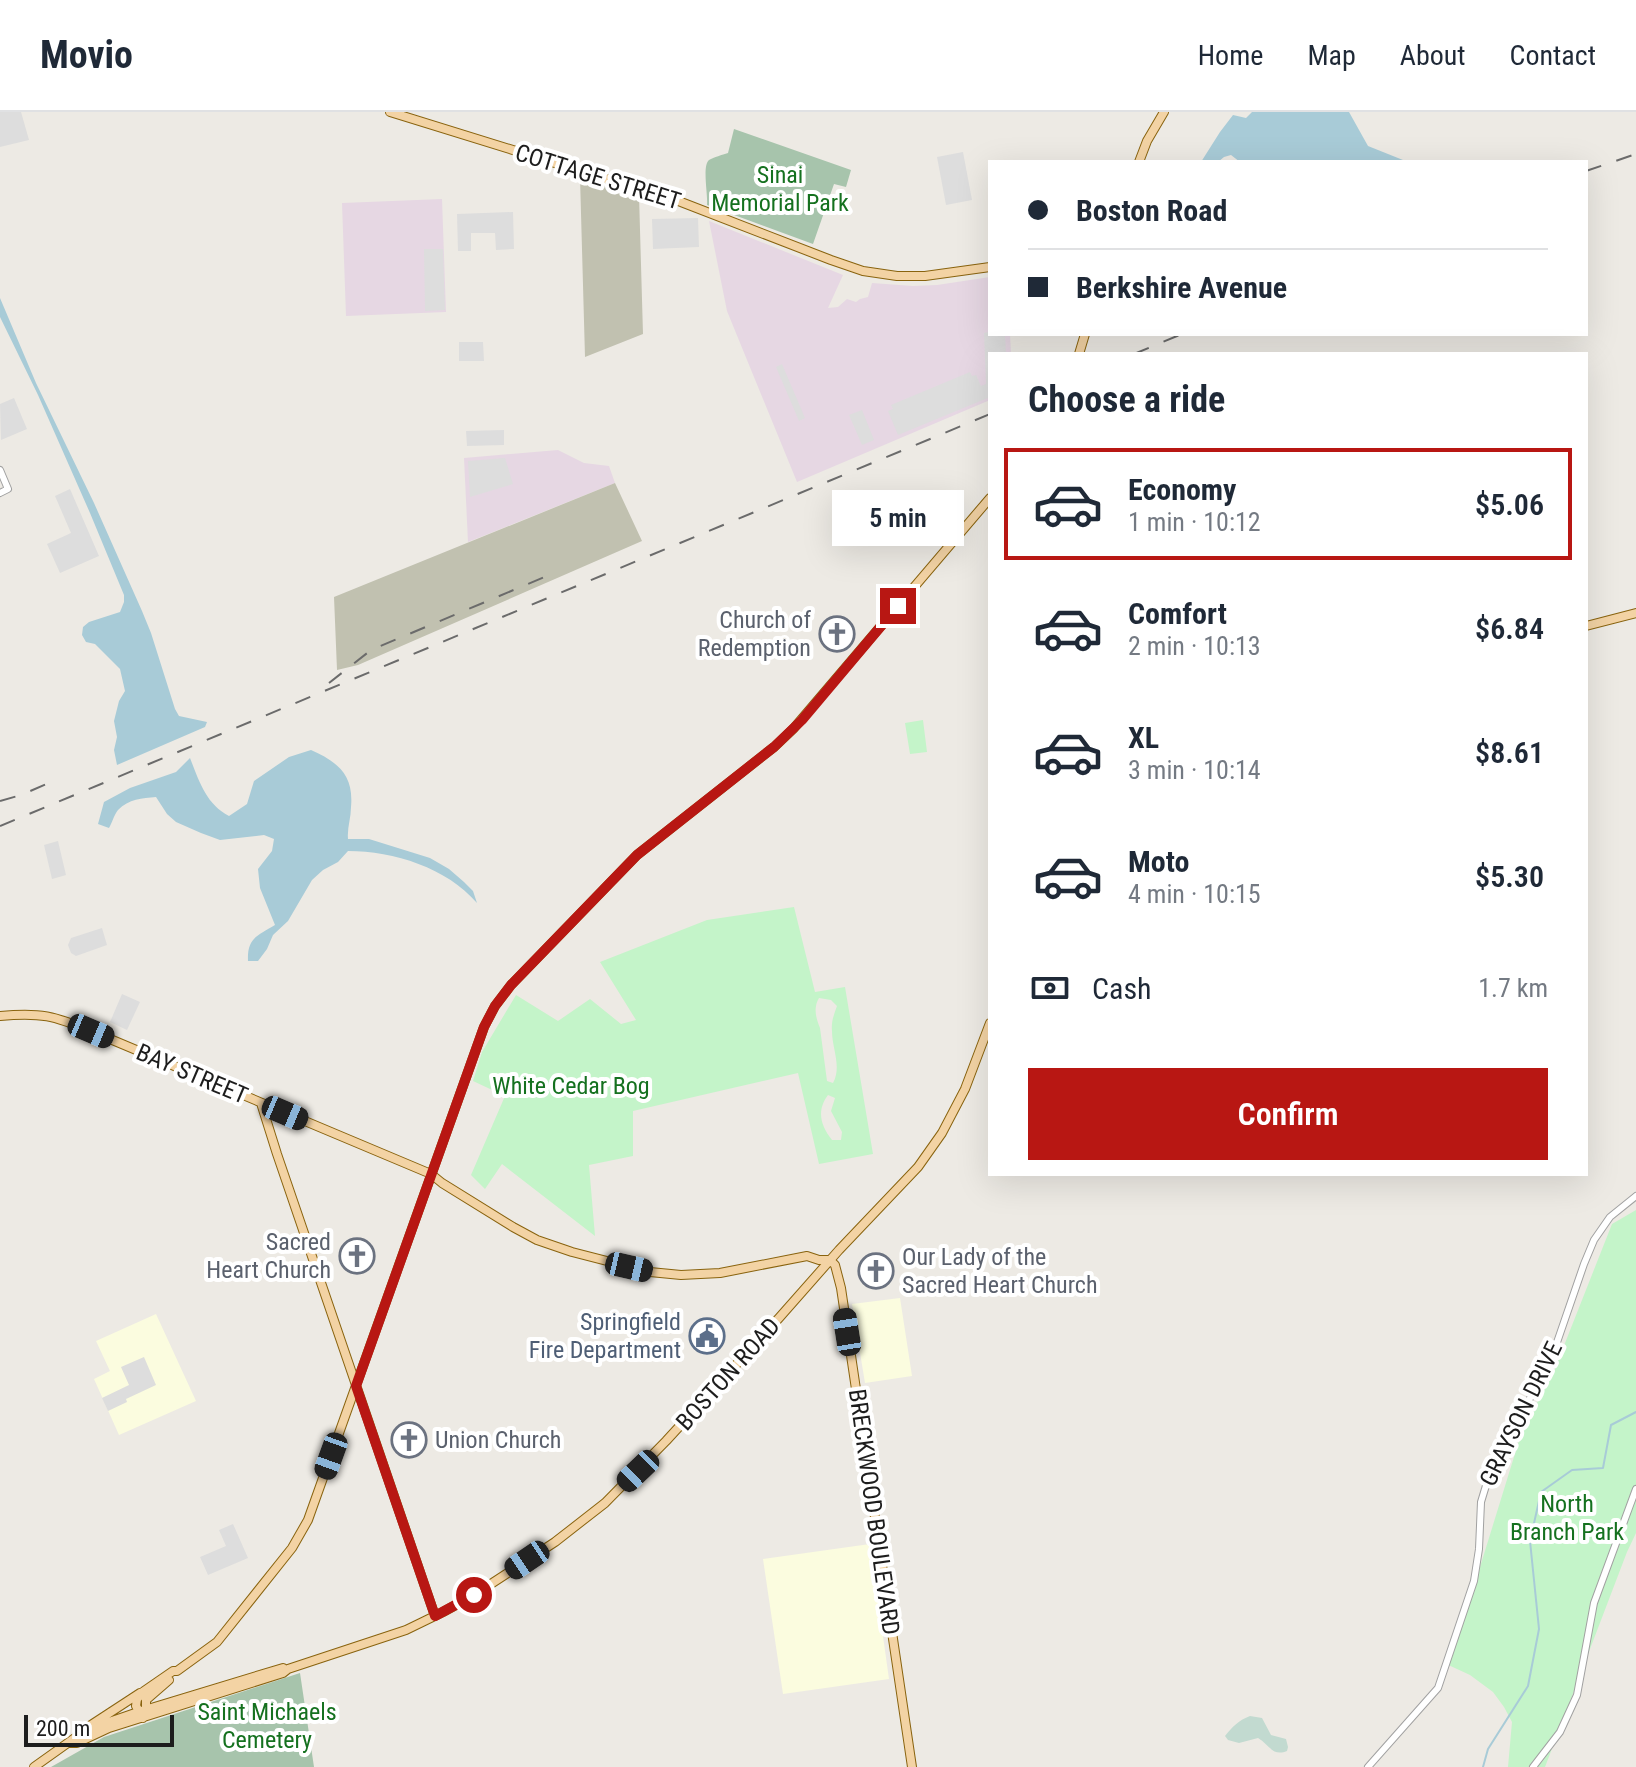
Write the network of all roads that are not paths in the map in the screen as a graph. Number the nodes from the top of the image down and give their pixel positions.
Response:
1 (390, 112) edge
2 (1164, 112) edge
3 (1140, 160) edge
4 (988, 267) edge
5 (0, 470) edge
6 (0, 493) edge
7 (988, 500) edge
8 (1636, 613) edge
9 (1588, 625) edge
10 (0, 1016) edge
11 (988, 1028) edge
12 (261, 1103) junction
13 (431, 1174) junction
14 (1636, 1196) edge
15 (830, 1260) junction
16 (356, 1386) junction
17 (1636, 1489) edge
18 (435, 1616) junction
19 (177, 1671) junction
20 (144, 1691) junction
21 (144, 1714) junction
22 (86, 1730) junction
23 (70, 1743) junction
24 (34, 1767) edge
25 (912, 1767) edge
26 (1368, 1767) edge
27 (1533, 1767) edge

1 - 4 main road, COTTAGE STREET
2 - 3 main road
5 - 6 street
7 - 13 main road
8 - 9 main road
10 - 12 main road, BAY STREET
11 - 15 main road, BOSTON ROAD
12 - 13 main road, BAY STREET
12 - 16 main road
13 - 15 main road, BAY STREET
13 - 16 main road
14 - 26 street, GRAYSON DRIVE
15 - 18 main road, BOSTON ROAD
15 - 25 main road, BRECKWOOD BOULEVARD
16 - 18 main road
16 - 19 main road
17 - 27 street
18 - 21 main road, BOSTON ROAD
19 - 20 main road
19 - 21 main road
20 - 21 main road
20 - 22 main road
21 - 22 main road
21 - 23 main road
22 - 23 main road
23 - 24 main road

